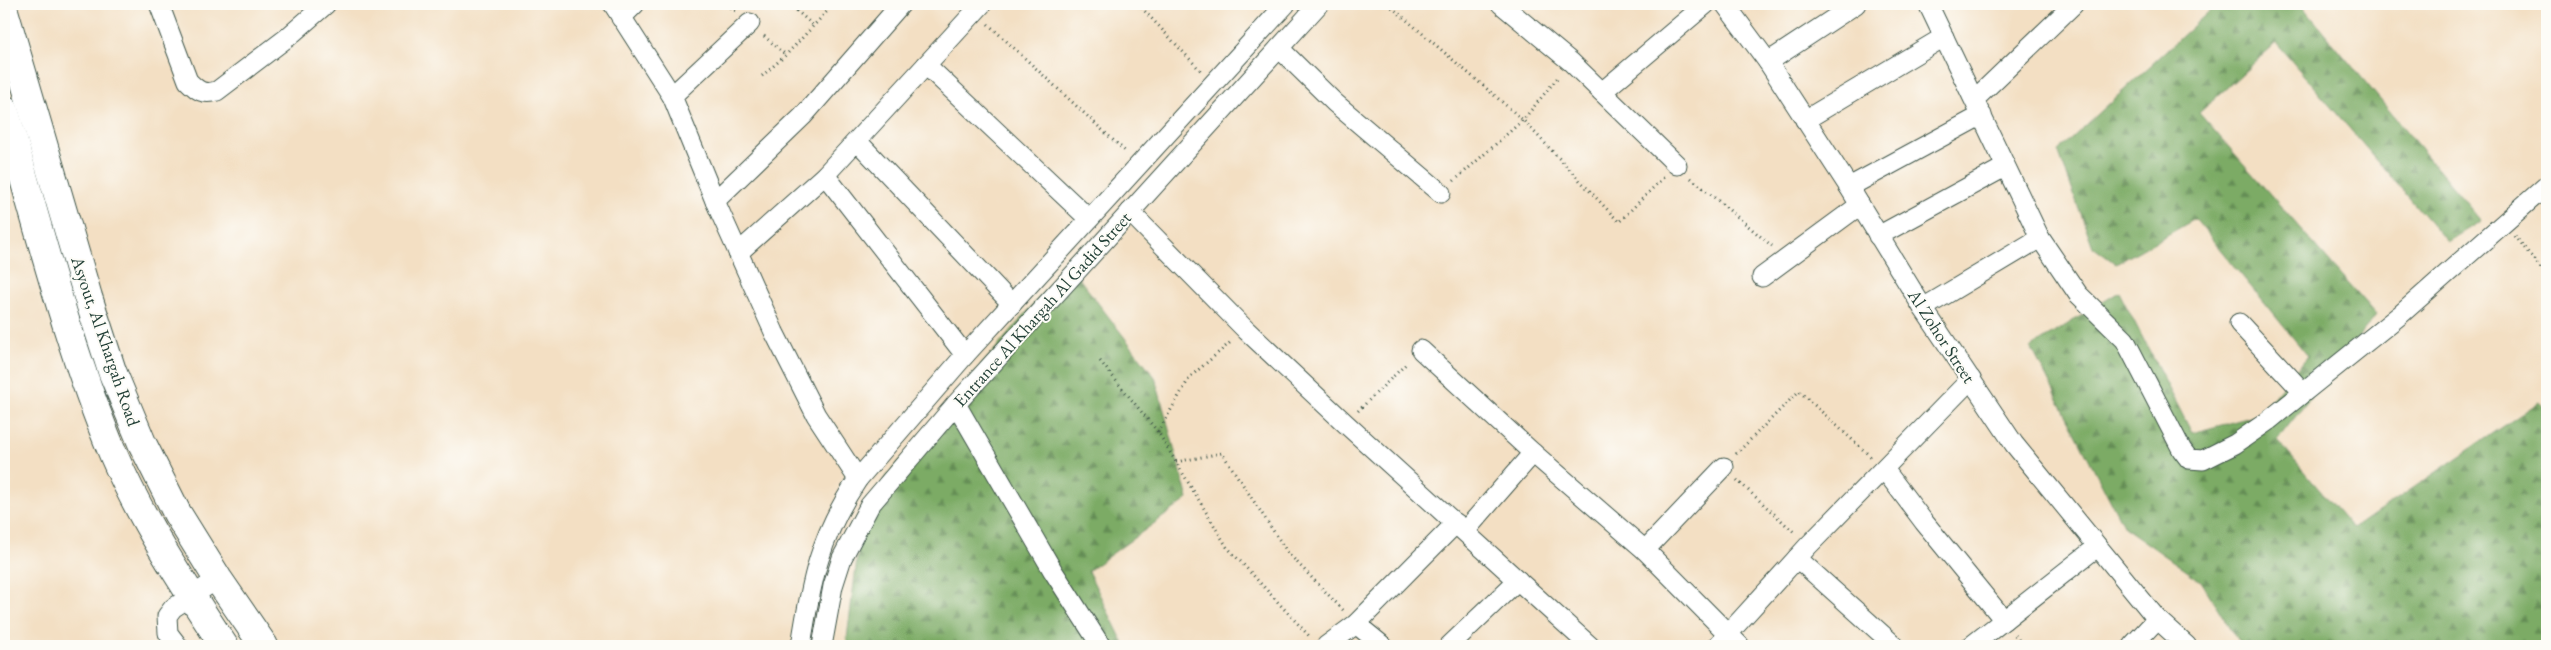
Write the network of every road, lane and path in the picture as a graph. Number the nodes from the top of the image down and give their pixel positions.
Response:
1 (159, 4) edge
2 (326, 4) edge
3 (635, 4) edge
4 (789, 4) edge
5 (834, 4) edge
6 (902, 4) edge
7 (1138, 4) edge
8 (1286, 4) edge
9 (1319, 4) edge
10 (1388, 4) edge
11 (1502, 4) edge
12 (1706, 4) edge
13 (1725, 4) edge
14 (1856, 4) edge
15 (1928, 4) edge
16 (2074, 4) edge
17 (978, 8) edge
18 (4, 11) edge
19 (617, 11) edge
20 (750, 23) dead end
21 (814, 26) junction
22 (1944, 37) junction
23 (1279, 48) junction
24 (1571, 62) junction
25 (1768, 62) junction
26 (926, 65) junction
27 (762, 76) dead end
28 (1214, 84) junction
29 (1602, 92) junction
30 (672, 96) junction
31 (1978, 107) junction
32 (4, 109) edge
33 (1523, 120) junction
34 (1805, 120) junction
35 (857, 141) junction
36 (1140, 164) junction
37 (1676, 165) junction
38 (2005, 167) junction
39 (825, 175) junction
40 (2547, 185) edge
41 (1850, 187) junction
42 (1441, 193) joint
43 (714, 201) junction
44 (1860, 205) junction
45 (1130, 212) junction
46 (1089, 219) junction
47 (2506, 224) junction
48 (1878, 236) junction
49 (2040, 238) junction
50 (738, 253) junction
51 (1786, 257) junction
52 (2547, 276) edge
53 (1762, 278) dead end
54 (1012, 304) junction
55 (1923, 308) junction
56 (2239, 323) dead end
57 (1246, 330) junction
58 (1421, 350) joint
59 (965, 355) junction
60 (1100, 361) dead end
61 (1971, 379) junction
62 (2303, 392) junction
63 (956, 404) junction
64 (1346, 424) junction
65 (1158, 432) junction
66 (1533, 453) junction
67 (1176, 462) junction
68 (1724, 467) junction
69 (1884, 469) junction
70 (858, 479) junction
71 (1460, 527) junction
72 (2097, 547) junction
73 (1645, 550) junction
74 (1802, 552) junction
75 (218, 579) junction
76 (1518, 580) junction
77 (191, 595) junction
78 (2158, 619) junction
79 (2004, 620) junction
80 (1356, 624) junction
81 (1729, 642) edge
82 (1319, 643) edge
83 (178, 646) edge
84 (224, 646) edge
85 (264, 646) edge
86 (801, 646) edge
87 (822, 646) edge
88 (1101, 646) edge
89 (1383, 646) edge
90 (1449, 646) edge
91 (1590, 646) edge
92 (1895, 646) edge
93 (1971, 646) edge
94 (2132, 646) edge
95 (2187, 646) edge

1 - 2 street
3 - 19 street
4 - 21 path
5 - 21 path
6 - 43 street
7 - 28 path
8 - 28 street, Entrance Al Khargah Al Gadid Street
9 - 23 street, Entrance Al Khargah Al Gadid Street
10 - 33 path
11 - 24 street
12 - 29 street
13 - 25 street, Al Zohor Street
14 - 25 street
15 - 22 street
16 - 31 street
17 - 26 street
17 - 36 path
18 - 75 highway, Asyout, Al Khargah Road
19 - 30 street
20 - 30 street
21 - 27 path
22 - 31 street
22 - 34 street
23 - 42 street
23 - 45 street, Entrance Al Khargah Al Gadid Street
24 - 29 street
24 - 33 path
25 - 34 street, Al Zohor Street
26 - 35 street
26 - 46 street
28 - 36 street, Entrance Al Khargah Al Gadid Street
29 - 37 street
30 - 43 street
31 - 38 street
31 - 41 street
32 - 77 highway, Asyout, Al Khargah Road
33 - 37 path
33 - 42 path
34 - 41 street, Al Zohor Street
35 - 39 street
35 - 54 street
36 - 46 street, Entrance Al Khargah Al Gadid Street
37 - 51 path
38 - 48 street
38 - 49 street
39 - 50 street
39 - 59 street
40 - 47 street
41 - 44 street, Al Zohor Street
43 - 50 street
44 - 48 street, Al Zohor Street
44 - 51 street
45 - 57 street
45 - 63 street, Entrance Al Khargah Al Gadid Street
46 - 54 street, Entrance Al Khargah Al Gadid Street
47 - 52 path
47 - 62 street
48 - 55 street, Al Zohor Street
49 - 55 street
49 - 62 street
50 - 70 street
51 - 53 street
54 - 59 street, Entrance Al Khargah Al Gadid Street
55 - 61 street, Al Zohor Street
56 - 62 street
57 - 64 street
57 - 65 path
58 - 64 path
58 - 66 street
59 - 70 street, Entrance Al Khargah Al Gadid Street
60 - 65 path
61 - 69 street
61 - 72 street, Al Zohor Street
63 - 87 street, Entrance Al Khargah Al Gadid Street
63 - 88 street
64 - 71 street
65 - 67 path
66 - 71 street
66 - 73 street
67 - 80 path
67 - 82 path
68 - 69 path
68 - 73 street
68 - 74 path
69 - 74 street
69 - 79 street
70 - 86 street, Entrance Al Khargah Al Gadid Street
71 - 76 street
71 - 80 street
72 - 78 street, Al Zohor Street
72 - 79 street
73 - 81 street
74 - 81 street
74 - 92 street
75 - 77 street
75 - 85 highway, Asyout, Al Khargah Road
76 - 90 street
76 - 91 street
77 - 83 street
77 - 84 highway, Asyout, Al Khargah Road
78 - 94 street
78 - 95 street, Al Zohor Street
79 - 93 street
80 - 82 street
80 - 89 street

